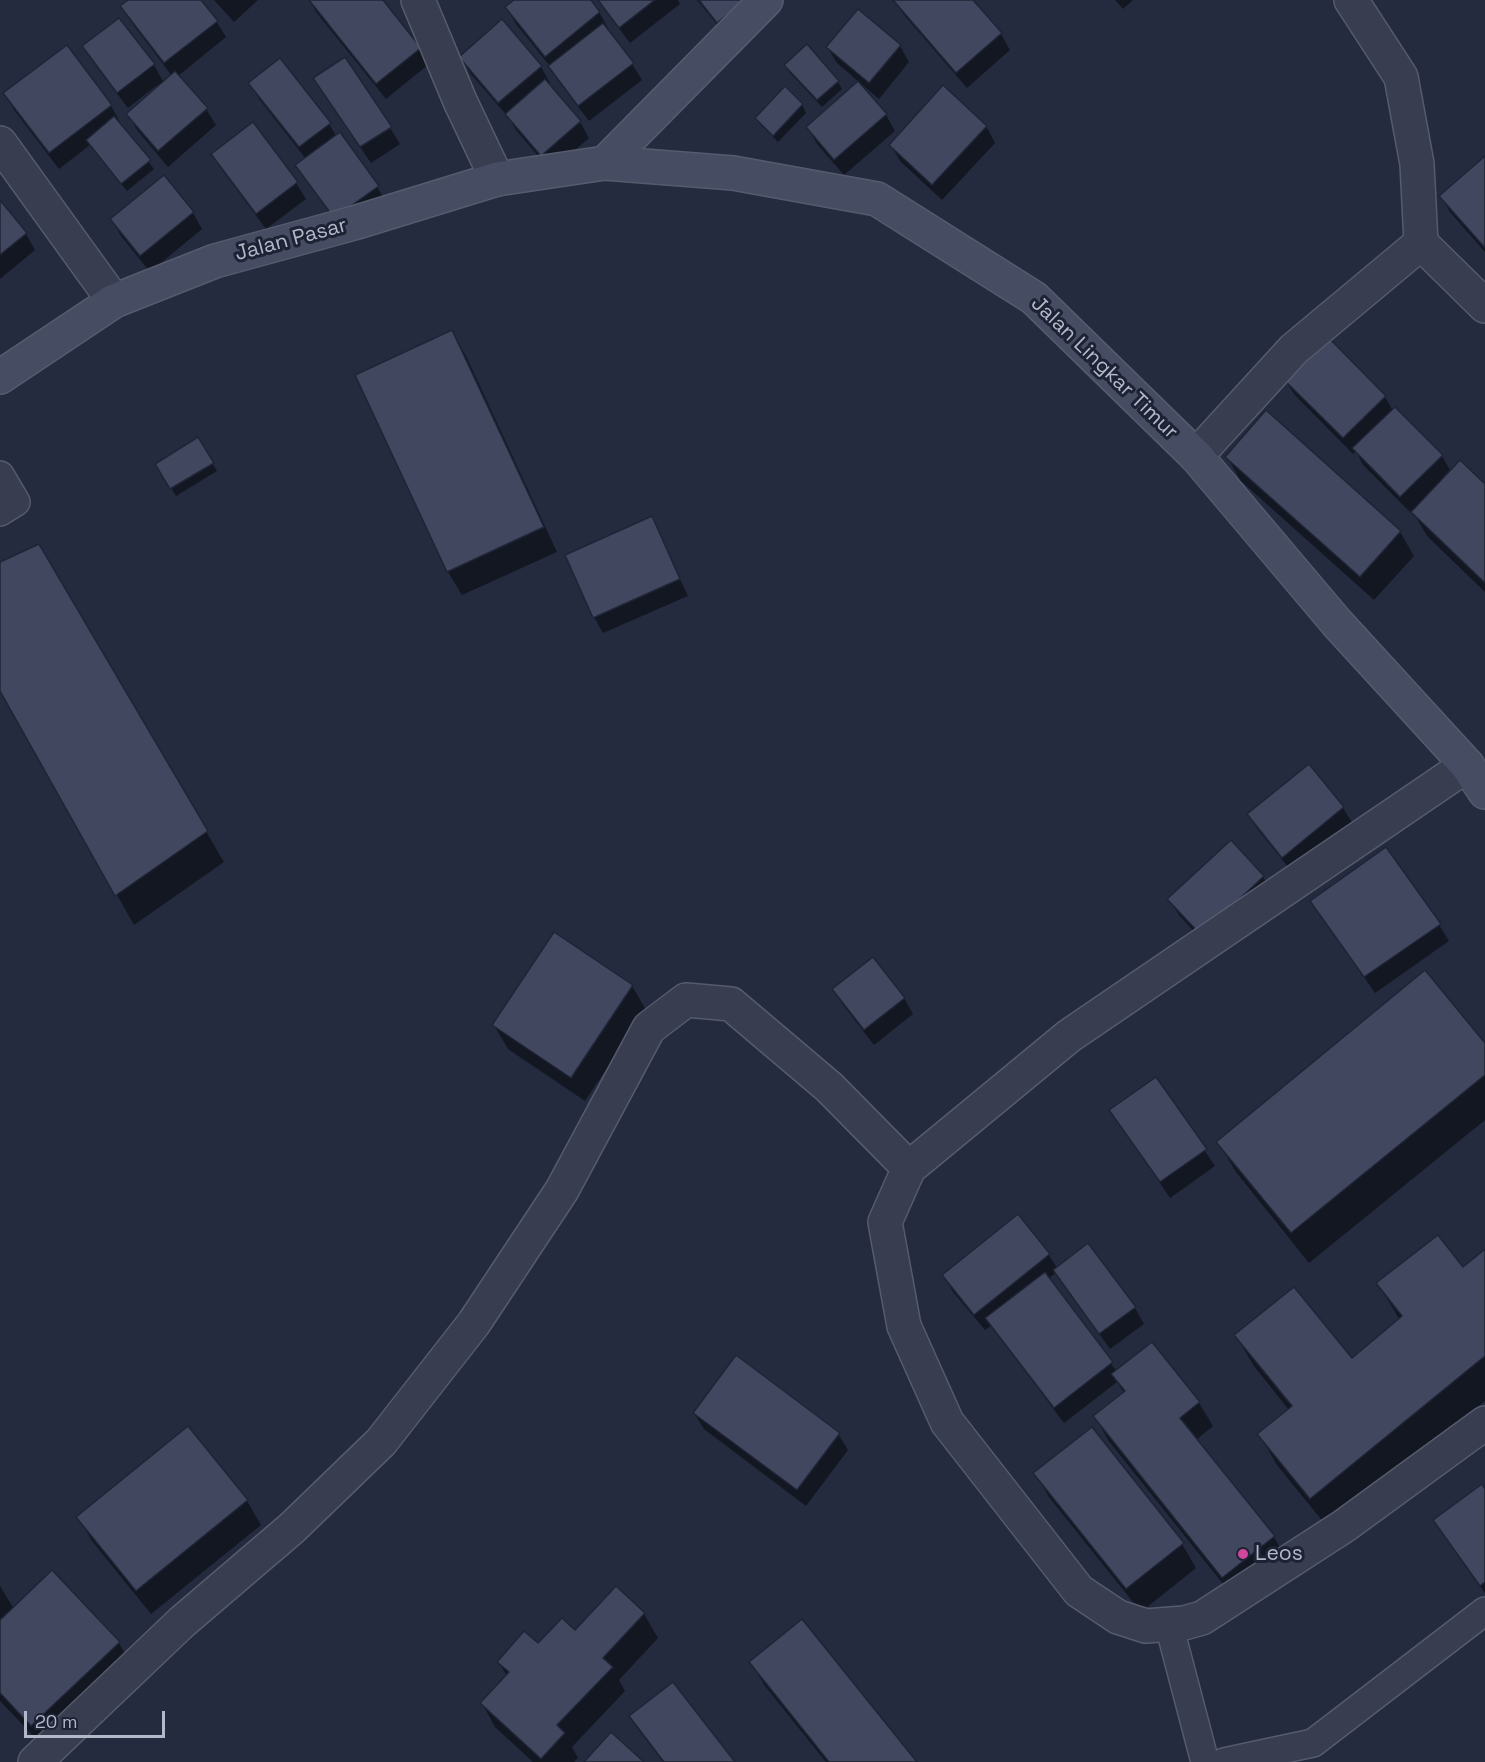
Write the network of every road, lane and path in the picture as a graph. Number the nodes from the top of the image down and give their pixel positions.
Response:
1 (418, 0) edge
2 (766, 0) edge
3 (1351, 0) edge
4 (0, 143) edge
5 (605, 163) junction
6 (497, 179) junction
7 (1421, 243) junction
8 (114, 301) junction
9 (1485, 306) edge
10 (0, 377) edge
11 (1196, 456) junction
12 (0, 475) edge
13 (0, 512) edge
14 (1467, 765) junction
15 (1485, 792) edge
16 (909, 1168) junction
17 (1485, 1423) edge
18 (1485, 1611) edge
19 (1169, 1625) junction
20 (35, 1762) edge
21 (1205, 1762) edge
22 (1224, 1762) edge

1 - 6 street
2 - 5 main road
3 - 7 street
4 - 8 street
5 - 6 main road, Jalan Pasar
5 - 11 main road, Jalan Lingkar Timur
6 - 8 main road, Jalan Pasar
7 - 9 street
7 - 11 street
8 - 10 main road, Jalan Pasar
11 - 14 main road, Jalan Lingkar Timur
12 - 13 lane
14 - 15 main road, Jalan Lingkar Timur
14 - 16 street
16 - 19 street
16 - 20 street
17 - 19 street
18 - 22 lane
19 - 21 lane

